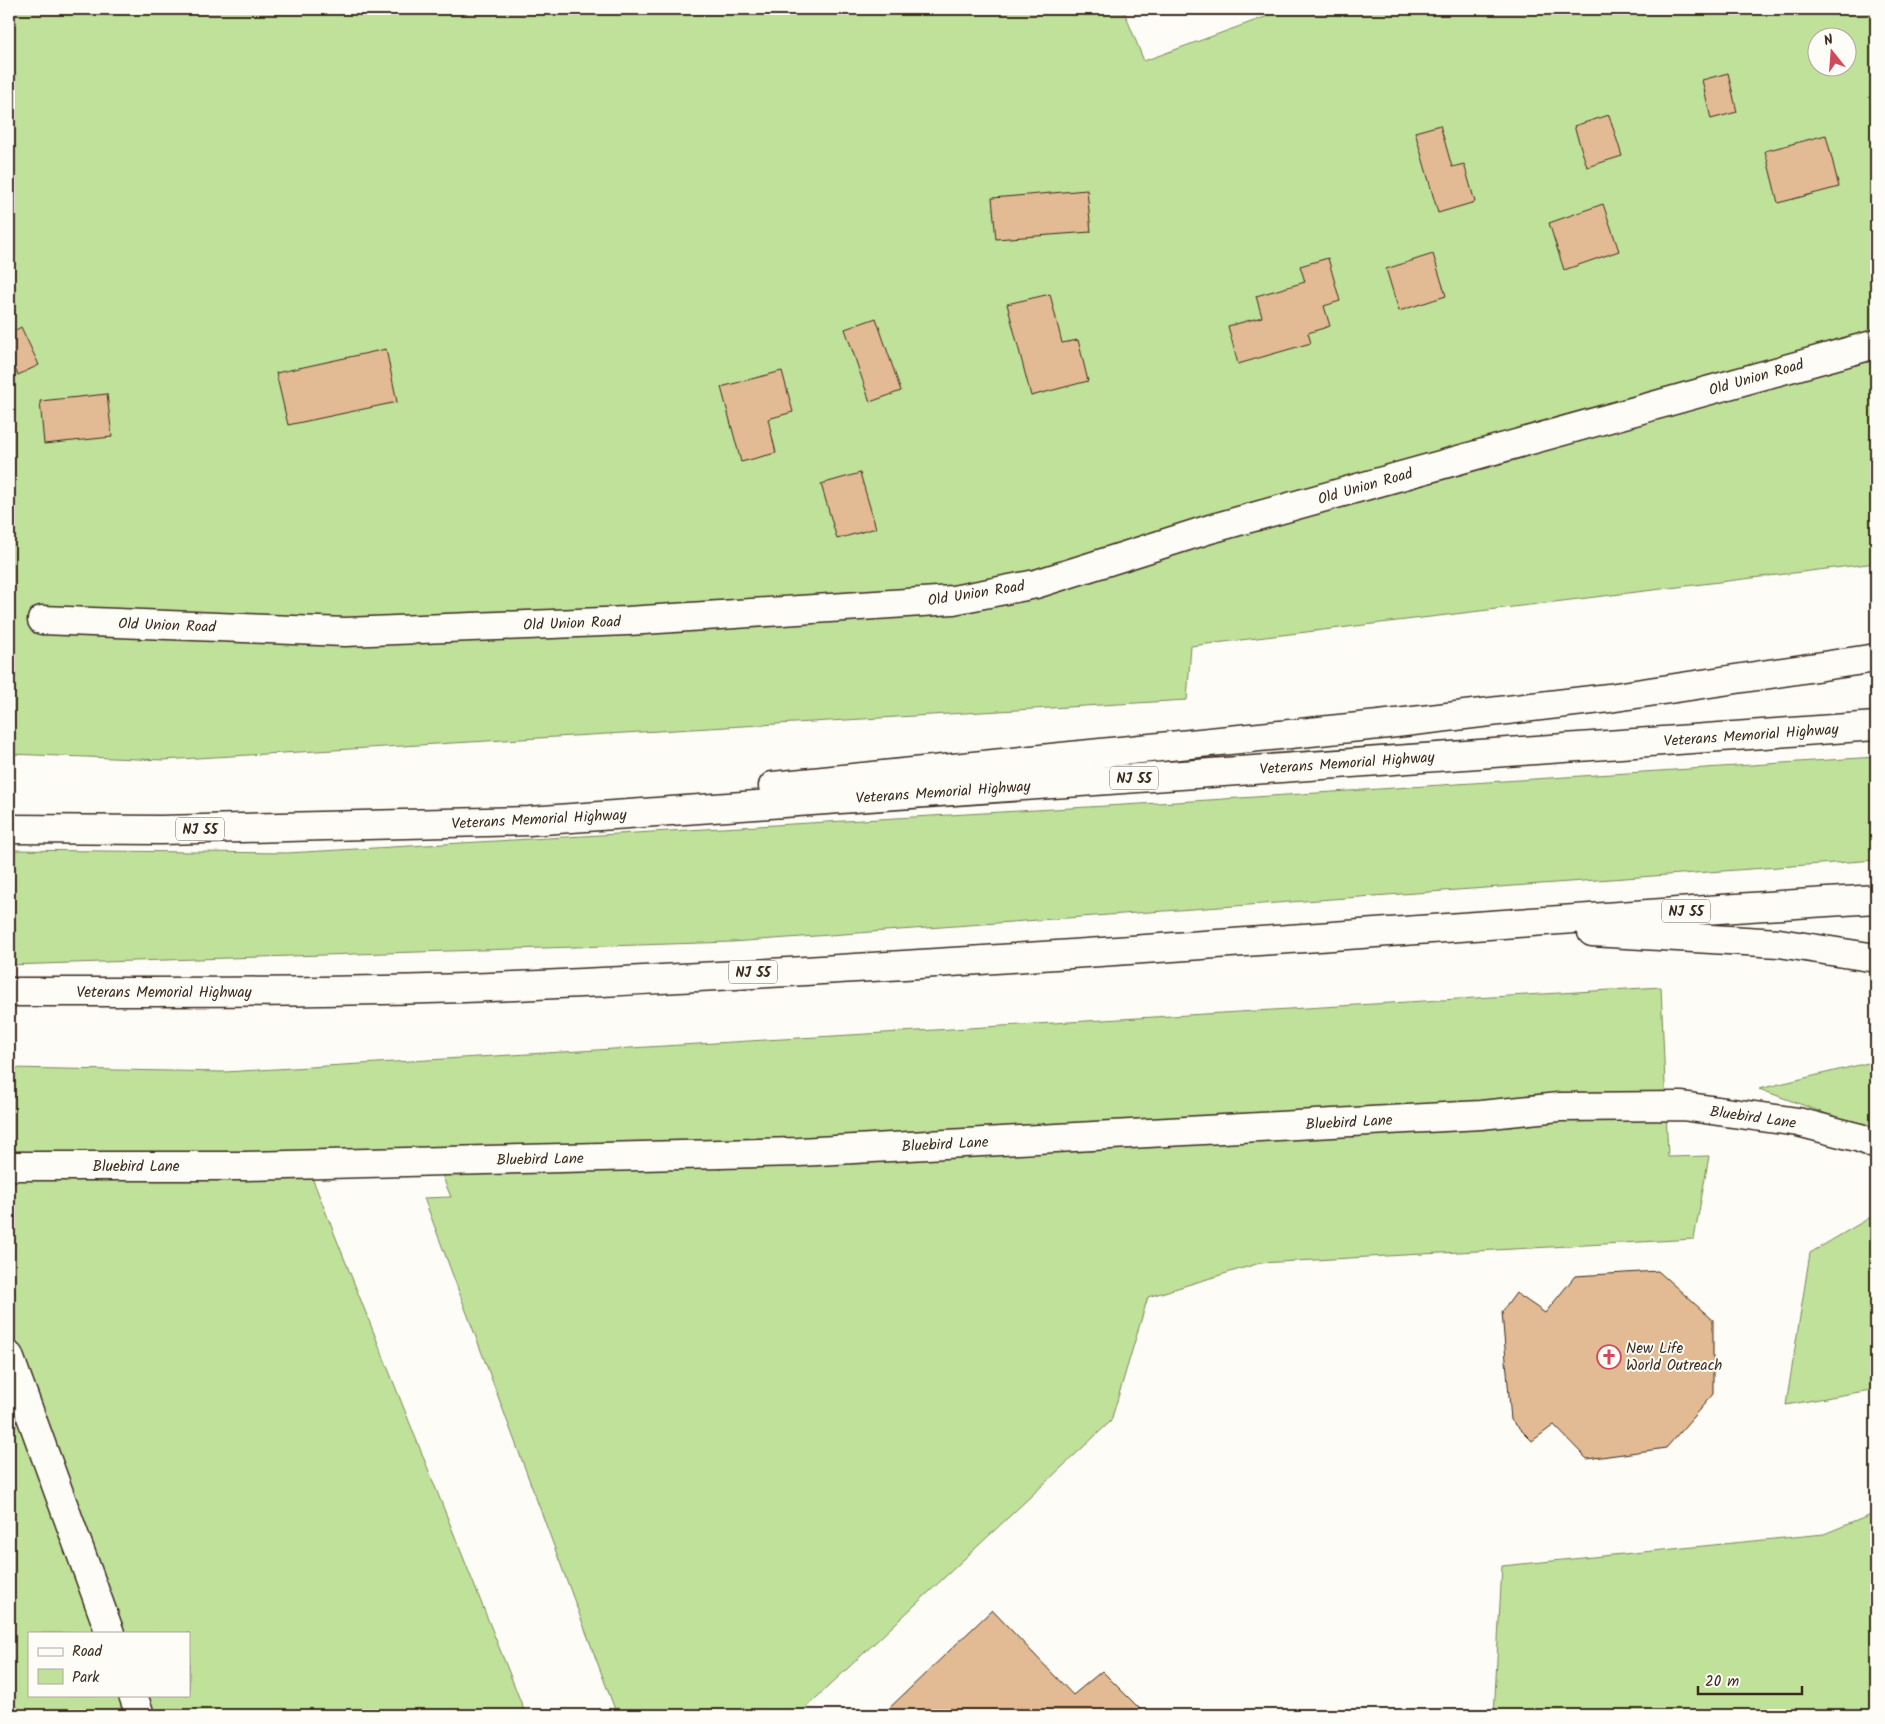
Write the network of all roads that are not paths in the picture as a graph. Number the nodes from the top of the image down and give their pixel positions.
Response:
1 (1876, 344) edge
2 (42, 620) dead end
3 (1876, 658) edge
4 (1876, 726) edge
5 (391, 824) junction
6 (9, 829) edge
7 (1876, 899) edge
8 (1496, 925) junction
9 (1876, 958) edge
10 (9, 992) edge
11 (1876, 1145) edge
12 (9, 1166) edge
13 (9, 1356) edge
14 (110, 1632) edge
15 (133, 1696) edge
16 (140, 1715) edge

1 - 2 main road, Old Union Road
3 - 5 main road
4 - 5 main road, Veterans Memorial Highway / NJ 55
5 - 6 main road, Veterans Memorial Highway / NJ 55
7 - 8 main road, Veterans Memorial Highway / NJ 55
8 - 9 main road
8 - 10 main road, Veterans Memorial Highway / NJ 55
11 - 12 main road, Bluebird Lane
13 - 14 main road
15 - 16 main road

